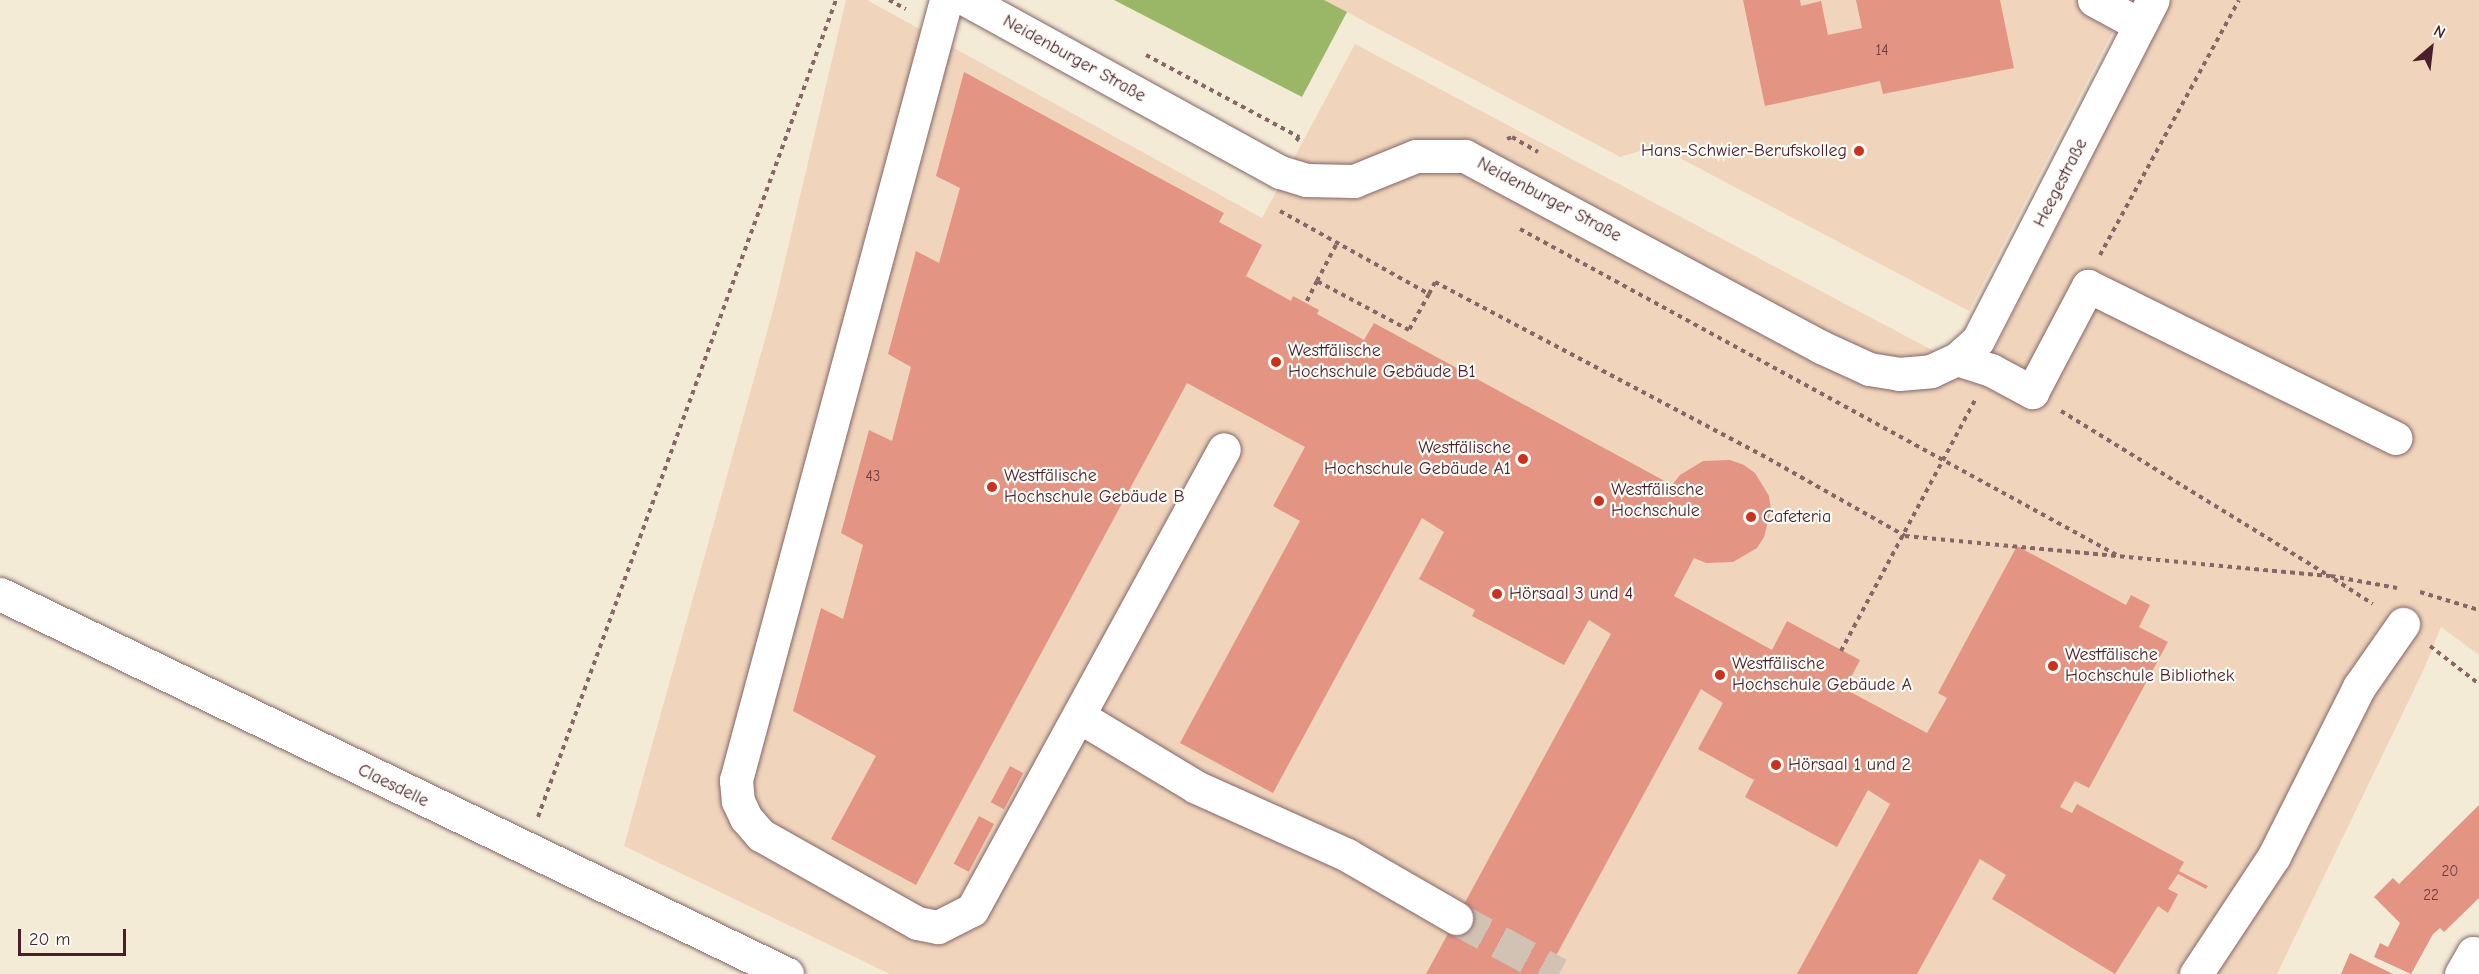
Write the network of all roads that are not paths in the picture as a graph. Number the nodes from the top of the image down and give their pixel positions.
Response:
1 (946, 0) edge
2 (967, 0) edge
3 (2094, 0) edge
4 (2147, 13) edge
5 (1957, 359) junction
6 (2395, 438) dead end
7 (1224, 449) dead end
8 (0, 594) edge
9 (2403, 624) dead end
10 (1080, 717) junction
11 (1456, 918) tunnel mouth
12 (2479, 957) edge
13 (787, 974) edge
14 (2196, 974) edge
15 (2462, 974) edge

1 - 10 street
2 - 5 street, Neidenburger Straße
3 - 4 street
4 - 5 street, Heegestraße
5 - 6 street
7 - 10 street
8 - 13 street, Claesdelle
9 - 14 street
10 - 11 street
12 - 15 street

